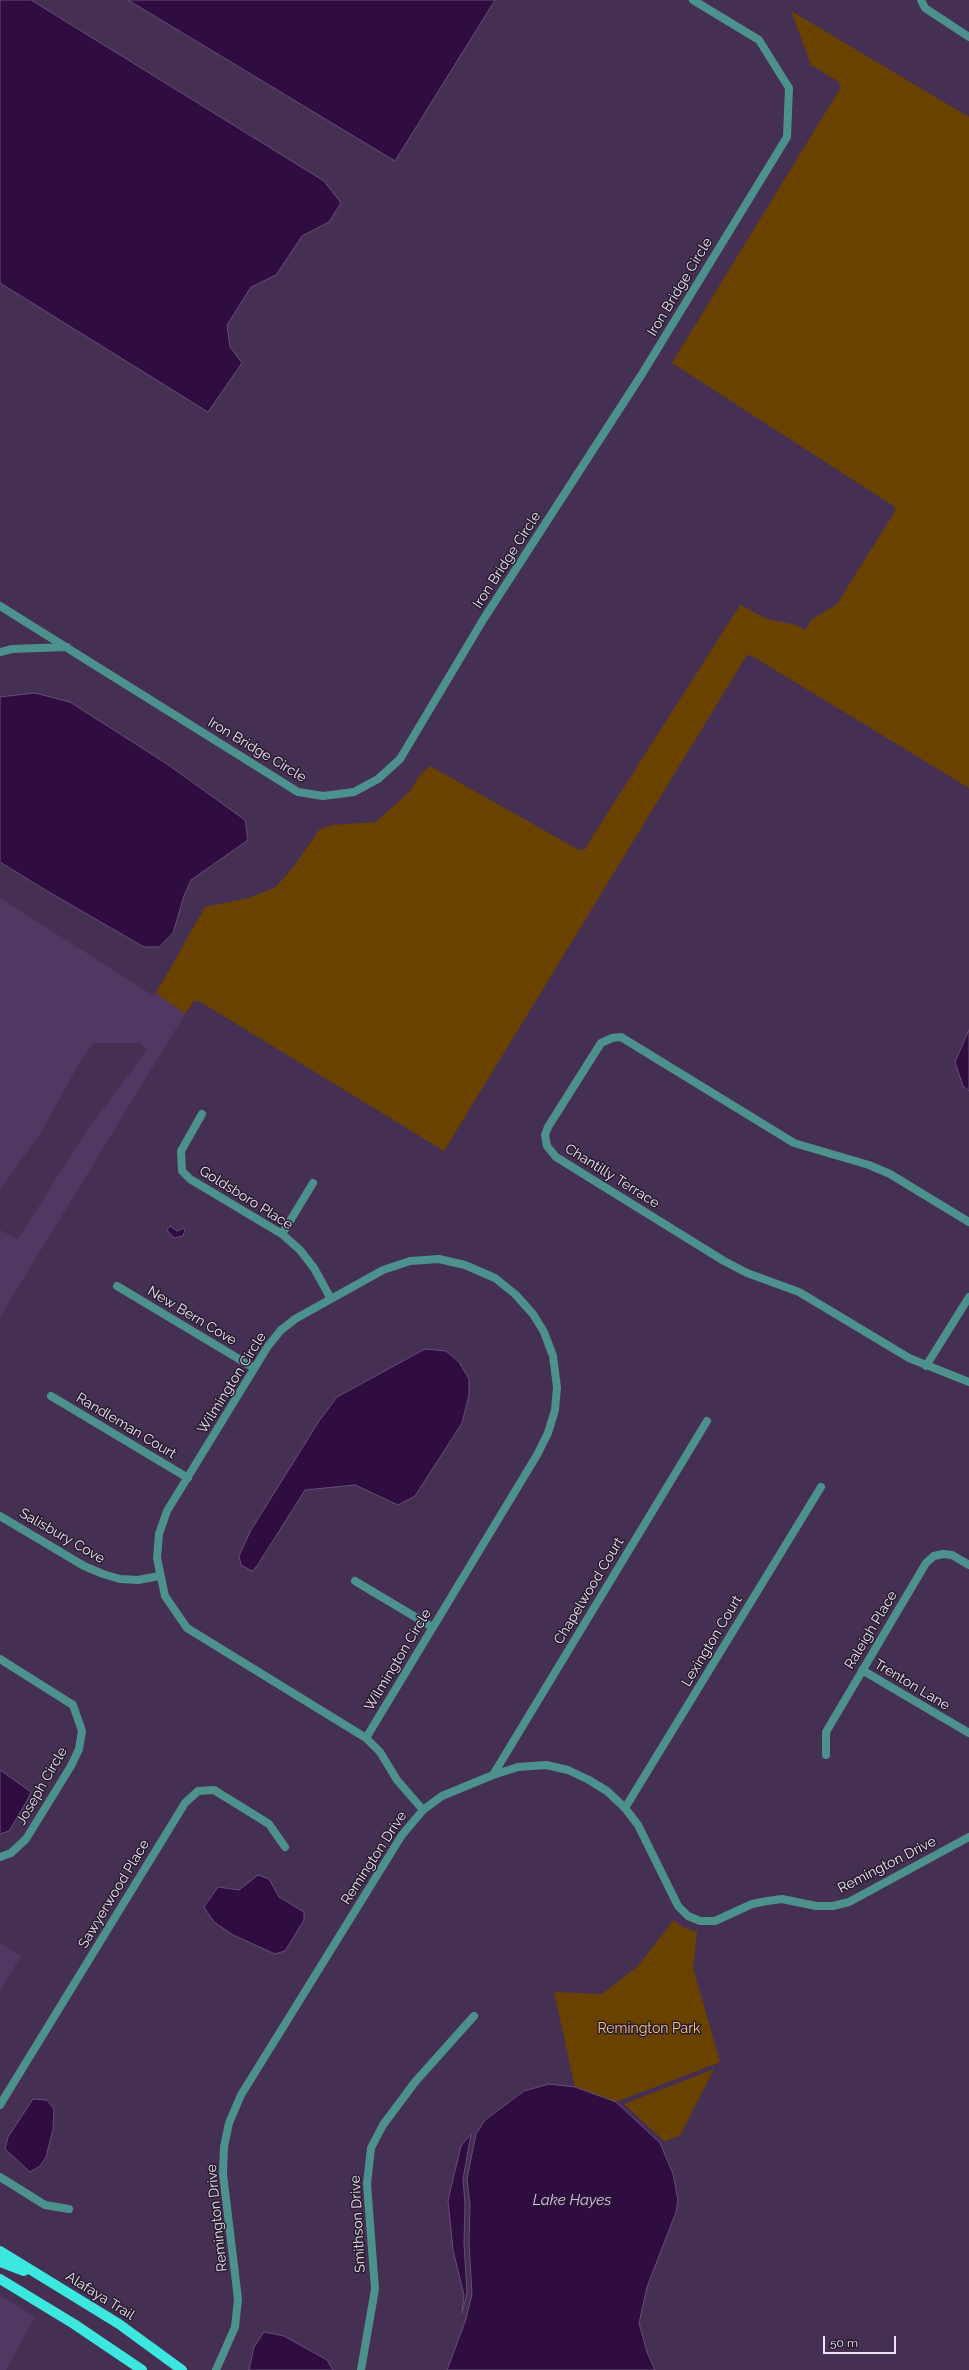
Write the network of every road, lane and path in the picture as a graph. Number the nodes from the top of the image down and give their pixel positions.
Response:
1 (693, 0) edge
2 (921, 0) edge
3 (969, 37) edge
4 (0, 606) edge
5 (68, 647) junction
6 (0, 652) edge
7 (202, 1114) dead end
8 (313, 1183) dead end
9 (969, 1222) edge
10 (282, 1234) junction
11 (117, 1286) dead end
12 (969, 1297) edge
13 (331, 1299) junction
14 (926, 1366) junction
15 (254, 1368) junction
16 (969, 1382) edge
17 (51, 1396) dead end
18 (707, 1421) dead end
19 (188, 1478) junction
20 (821, 1487) dead end
21 (0, 1516) edge
22 (969, 1565) edge
23 (159, 1576) junction
24 (355, 1581) dead end
25 (432, 1627) junction
26 (0, 1659) edge
27 (862, 1670) junction
28 (969, 1733) edge
29 (366, 1738) junction
30 (826, 1755) dead end
31 (493, 1774) junction
32 (625, 1808) junction
33 (423, 1810) junction
34 (969, 1837) edge
35 (285, 1846) dead end
36 (0, 1857) edge
37 (474, 2016) dead end
38 (0, 2105) edge
39 (0, 2177) edge
40 (69, 2209) dead end
41 (0, 2251) edge
42 (0, 2262) edge
43 (45, 2278) junction
44 (0, 2279) edge
45 (142, 2370) edge
46 (182, 2370) edge
47 (216, 2370) edge
48 (361, 2370) edge

1 - 5 street, Iron Bridge Circle
2 - 3 street
4 - 5 street, Iron Bridge Circle
5 - 6 street
7 - 10 street, Goldsboro Place
8 - 10 street
9 - 14 street, Chantilly Terrace
10 - 13 street, Goldsboro Place
11 - 15 street, New Bern Cove
12 - 14 street
13 - 15 street, Wilmington Circle
13 - 25 street, Wilmington Circle
14 - 16 street, Chantilly Terrace
15 - 19 street, Wilmington Circle
17 - 19 street, Randleman Court
18 - 31 street, Chapelwood Court
19 - 23 street, Wilmington Circle
20 - 32 street, Lexington Court
21 - 23 street, Salisbury Cove
22 - 27 street, Raleigh Place
23 - 29 street, Wilmington Circle
24 - 25 street
25 - 29 street, Wilmington Circle
26 - 36 street, Joseph Circle
27 - 28 street, Trenton Lane
27 - 30 street, Raleigh Place
29 - 33 street, Wilmington Circle
31 - 32 street, Remington Drive
31 - 33 street, Remington Drive
32 - 34 street, Remington Drive
33 - 47 street, Remington Drive
35 - 38 street, Sawyerwood Place
37 - 48 street, Smithson Drive
39 - 40 street
41 - 43 main road, Alafaya Trail
42 - 43 main road
43 - 46 main road, Alafaya Trail
44 - 45 main road

